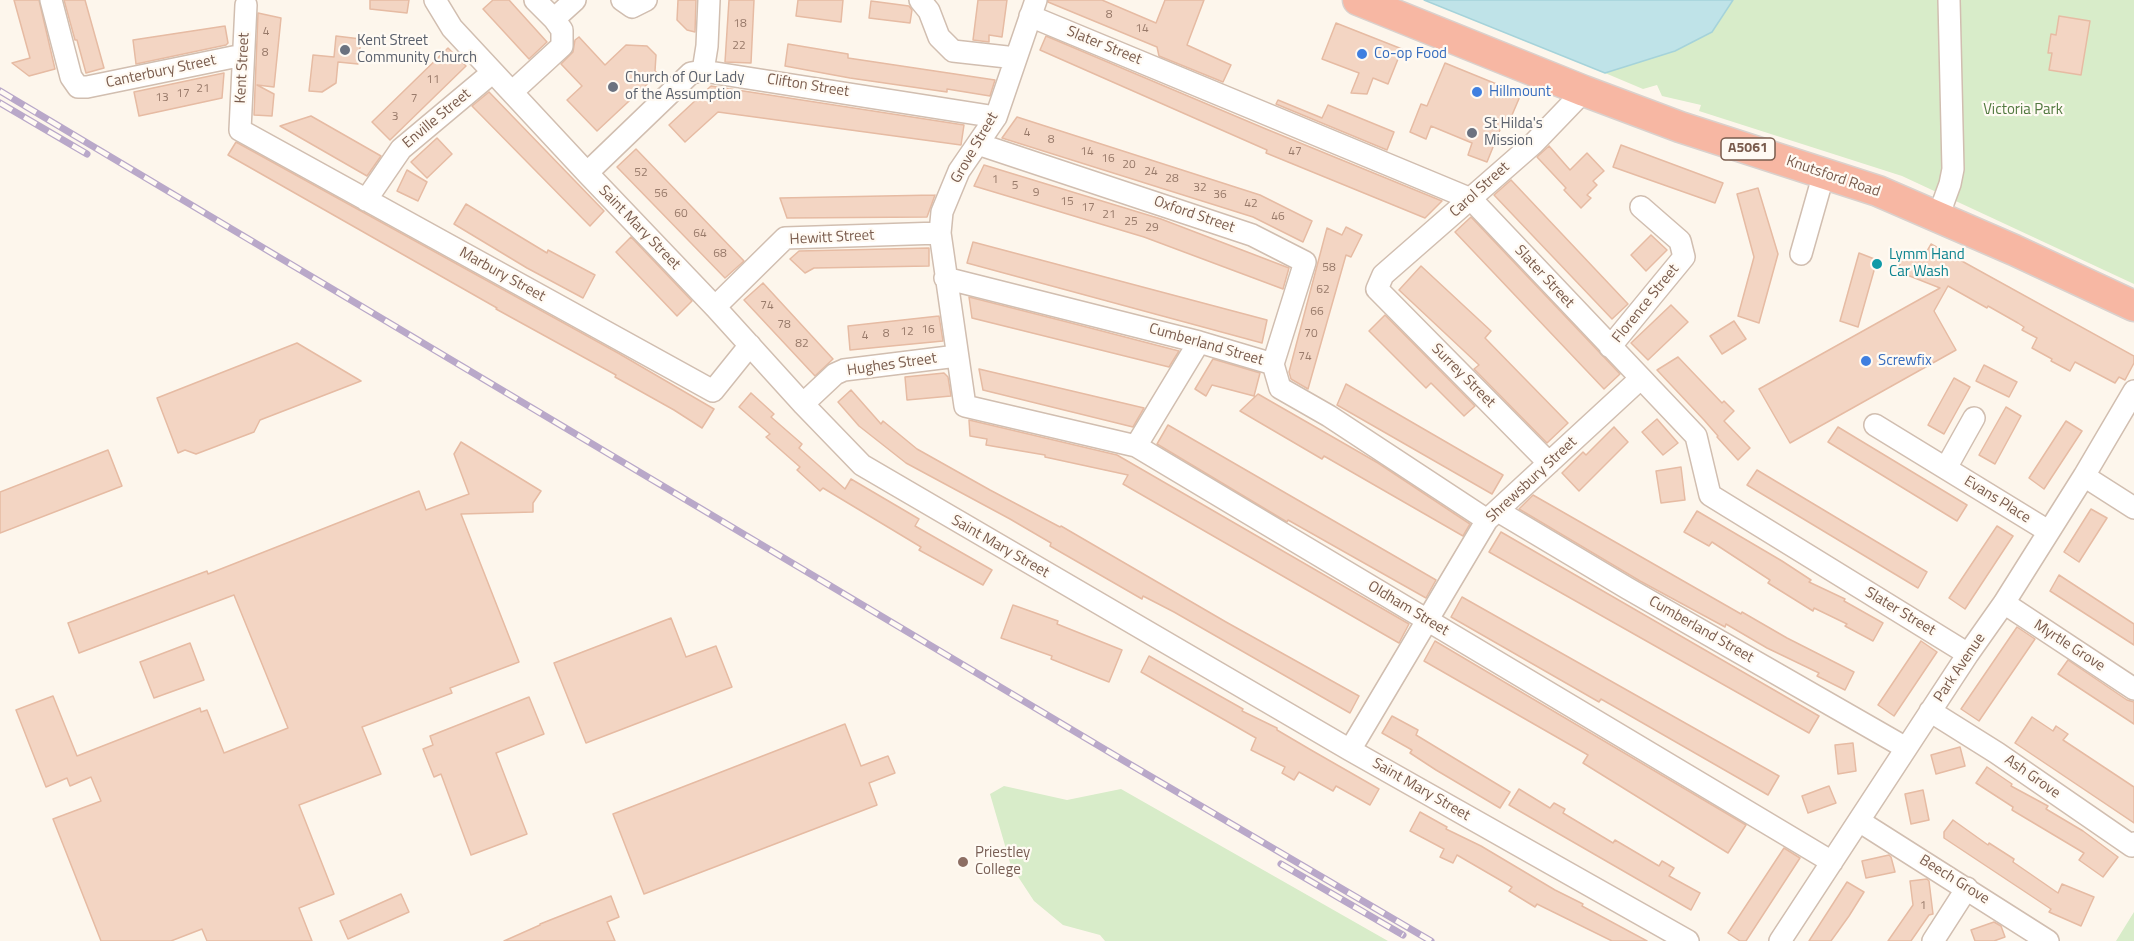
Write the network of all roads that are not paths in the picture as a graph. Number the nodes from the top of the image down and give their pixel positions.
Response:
1 (51, 0) edge
2 (535, 0) edge
3 (575, 0) edge
4 (622, 0) edge
5 (646, 0) edge
6 (709, 0) edge
7 (920, 0) edge
8 (1358, 0) edge
9 (1950, 0) edge
10 (440, 2) edge
11 (246, 5) dead end
12 (1033, 8) edge
13 (554, 19) junction
14 (243, 55) junction
15 (1016, 58) junction
16 (703, 71) junction
17 (493, 72) junction
18 (1584, 91) junction
19 (512, 92) junction
20 (996, 117) junction
21 (240, 130) joint
22 (978, 144) junction
23 (586, 173) junction
24 (1824, 173) junction
25 (1471, 199) junction
26 (366, 200) junction
27 (1641, 207) dead end
28 (1938, 217) junction
29 (940, 233) junction
30 (1801, 254) dead end
31 (945, 278) junction
32 (1377, 289) joint
33 (2134, 306) edge
34 (715, 307) junction
35 (1199, 342) junction
36 (750, 345) junction
37 (1610, 347) junction
38 (957, 356) junction
39 (1273, 364) junction
40 (1640, 379) junction
41 (2134, 391) edge
42 (802, 404) junction
43 (965, 406) joint
44 (1974, 417) dead end
45 (1875, 424) dead end
46 (1136, 446) junction
47 (1549, 463) junction
48 (1946, 468) junction
49 (2084, 476) junction
50 (2134, 508) edge
51 (1492, 515) junction
52 (2048, 531) junction
53 (2004, 603) junction
54 (1428, 620) junction
55 (1968, 654) junction
56 (2134, 688) edge
57 (1930, 711) junction
58 (1906, 748) junction
59 (1350, 750) junction
60 (1858, 821) junction
61 (2133, 845) edge
62 (1832, 862) junction
63 (1967, 888) junction
64 (1688, 941) edge
65 (1780, 941) edge
66 (1933, 941) edge
67 (2048, 941) edge

1 - 14 street, Canterbury Street
2 - 13 street
3 - 13 street
4 - 5 street
6 - 16 street
7 - 15 street
8 - 18 highway, Knutsford Road / A5061
9 - 28 street
10 - 17 street, Saint Mary Street
11 - 14 street, Kent Street
12 - 15 street, Grove Street
12 - 25 street, Slater Street
13 - 19 street
14 - 21 street, Kent Street
15 - 20 street, Grove Street
16 - 20 street, Clifton Street
16 - 23 street
17 - 19 street, Saint Mary Street
17 - 26 street, Enville Street
18 - 24 highway, Knutsford Road / A5061
18 - 25 street, Carol Street
19 - 23 street, Saint Mary Street
20 - 22 street, Grove Street
21 - 26 street, Marbury Street
22 - 29 street, Grove Street
22 - 39 street, Oxford Street
23 - 34 street, Saint Mary Street
24 - 28 highway, Knutsford Road / A5061
24 - 30 street
25 - 32 street, Carol Street
25 - 37 street, Slater Street
26 - 36 street, Marbury Street
27 - 37 street, Florence Street
28 - 33 highway, Knutsford Road / A5061
29 - 31 street, Grove Street
29 - 34 street, Hewitt Street
31 - 35 street, Cumberland Street
31 - 38 street, Grove Street
32 - 47 street, Surrey Street
34 - 36 street, Saint Mary Street
35 - 39 street, Cumberland Street
35 - 46 street
36 - 42 street, Saint Mary Street
37 - 40 street, Slater Street
38 - 42 street, Hughes Street
38 - 43 street, Grove Street
39 - 51 street, Cumberland Street
40 - 47 street, Shrewsbury Street
40 - 55 street, Slater Street
41 - 49 street, Park Avenue
42 - 59 street, Saint Mary Street
43 - 46 street, Oldham Street
44 - 48 street
45 - 48 street, Evans Place
46 - 54 street, Oldham Street
47 - 51 street, Shrewsbury Street
48 - 52 street, Evans Place
49 - 50 street
49 - 52 street, Park Avenue
51 - 54 street, Shrewsbury Street
51 - 58 street, Cumberland Street
52 - 53 street, Park Avenue
53 - 55 street, Park Avenue
53 - 56 street, Myrtle Grove
54 - 59 street, Shrewsbury Street
54 - 62 street, Oldham Street
55 - 57 street, Park Avenue
57 - 58 street, Park Avenue
57 - 61 street, Ash Grove
58 - 60 street, Park Avenue
59 - 64 street, Saint Mary Street
60 - 62 street, Park Avenue
60 - 63 street, Beech Grove
62 - 65 street, Park Avenue
63 - 66 street
63 - 67 street, Beech Grove

